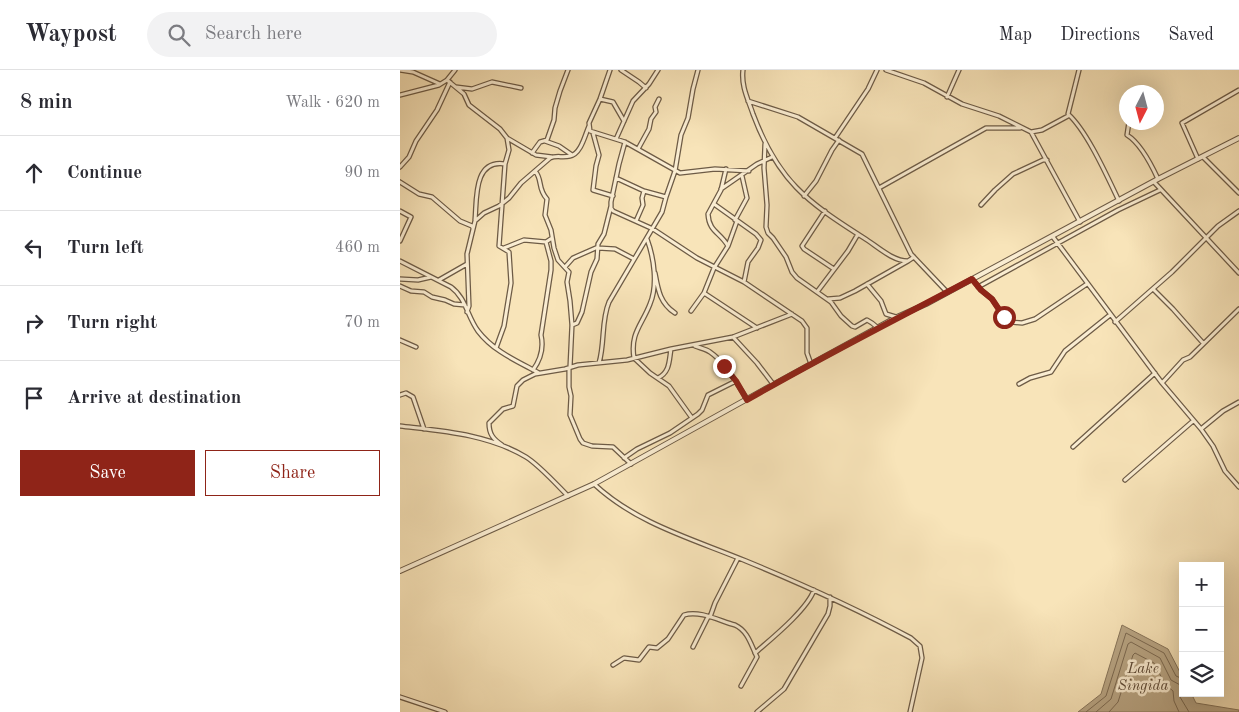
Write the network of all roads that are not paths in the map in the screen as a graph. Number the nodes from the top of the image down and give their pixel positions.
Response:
1 (400, 70) edge
2 (455, 70) edge
3 (568, 70) edge
4 (611, 70) edge
5 (621, 70) edge
6 (658, 70) edge
7 (698, 70) edge
8 (743, 70) edge
9 (877, 70) edge
10 (886, 70) edge
11 (959, 70) edge
12 (1078, 71) edge
13 (448, 81) junction
14 (440, 84) junction
15 (456, 86) junction
16 (521, 88) dead end
17 (646, 88) junction
18 (1239, 90) edge
19 (400, 95) edge
20 (947, 97) junction
21 (600, 99) junction
22 (659, 99) dead end
23 (748, 101) junction
24 (1068, 116) junction
25 (624, 121) junction
26 (588, 126) junction
27 (1022, 128) junction
28 (1128, 130) edge
29 (593, 132) junction
30 (1032, 132) junction
31 (507, 138) junction
32 (1239, 138) edge
33 (616, 139) junction
34 (837, 139) junction
35 (545, 140) junction
36 (625, 142) junction
37 (765, 144) junction
38 (638, 149) junction
39 (532, 153) junction
40 (572, 156) junction
41 (552, 157) junction
42 (772, 157) junction
43 (1203, 157) junction
44 (1198, 159) junction
45 (1047, 160) junction
46 (766, 161) junction
47 (505, 164) junction
48 (400, 167) edge
49 (726, 169) junction
50 (675, 171) junction
51 (749, 171) junction
52 (535, 172) junction
53 (742, 176) junction
54 (616, 178) junction
55 (1156, 181) junction
56 (400, 182) edge
57 (879, 188) junction
58 (721, 190) junction
59 (1160, 190) junction
60 (644, 191) junction
61 (1239, 192) edge
62 (613, 196) junction
63 (804, 196) junction
64 (666, 197) junction
65 (1119, 201) junction
66 (502, 203) junction
67 (714, 204) junction
68 (981, 205) dead end
69 (611, 206) junction
70 (400, 211) edge
71 (825, 211) junction
72 (1239, 212) edge
73 (475, 220) junction
74 (736, 220) junction
75 (636, 221) junction
76 (1081, 222) junction
77 (473, 228) junction
78 (653, 229) junction
79 (858, 234) junction
80 (1053, 237) junction
81 (552, 238) junction
82 (1206, 238) junction
83 (647, 239) junction
84 (400, 241) edge
85 (546, 242) junction
86 (1058, 244) junction
87 (728, 246) junction
88 (503, 248) junction
89 (598, 248) junction
90 (914, 257) junction
91 (634, 259) junction
92 (400, 261) edge
93 (908, 261) junction
94 (467, 264) junction
95 (565, 267) junction
96 (654, 267) junction
97 (714, 268) junction
98 (834, 270) junction
99 (1239, 273) edge
100 (431, 277) junction
101 (400, 279) edge
102 (972, 279) junction
103 (438, 281) junction
104 (744, 282) junction
105 (867, 284) junction
106 (1087, 284) junction
107 (400, 286) edge
108 (978, 287) junction
109 (1153, 289) junction
110 (817, 292) junction
111 (947, 292) junction
112 (704, 293) junction
113 (825, 299) junction
114 (465, 305) junction
115 (1239, 309) edge
116 (691, 311) dead end
117 (467, 312) junction
118 (675, 313) dead end
119 (792, 314) junction
120 (1110, 315) junction
121 (897, 317) junction
122 (1115, 322) junction
123 (572, 325) junction
124 (756, 328) junction
125 (878, 329) junction
126 (733, 337) junction
127 (400, 340) edge
128 (1203, 344) junction
129 (695, 345) junction
130 (416, 347) dead end
131 (496, 348) junction
132 (671, 349) junction
133 (602, 355) junction
134 (634, 358) junction
135 (599, 363) junction
136 (610, 363) junction
137 (811, 364) junction
138 (570, 368) junction
139 (533, 370) junction
140 (540, 373) junction
141 (1155, 373) junction
142 (658, 378) junction
143 (736, 381) junction
144 (1162, 383) junction
145 (773, 384) junction
146 (1019, 384) dead end
147 (400, 395) edge
148 (747, 400) junction
149 (1239, 402) edge
150 (692, 418) junction
151 (1193, 421) junction
152 (400, 426) edge
153 (424, 429) junction
154 (1201, 429) junction
155 (502, 446) junction
156 (1073, 447) dead end
157 (624, 458) junction
158 (631, 465) junction
159 (1126, 480) dead end
160 (594, 484) junction
161 (1239, 487) edge
162 (568, 496) junction
163 (738, 558) junction
164 (400, 571) edge
165 (814, 590) junction
166 (830, 597) junction
167 (709, 617) junction
168 (693, 647) dead end
169 (755, 653) junction
170 (612, 665) dead end
171 (741, 686) dead end
172 (400, 697) edge
173 (444, 712) edge
174 (757, 712) edge
175 (910, 712) edge

1 - 14 street
2 - 13 street
3 - 35 street
4 - 21 street
5 - 17 street
6 - 17 street
7 - 50 street
8 - 23 street
9 - 34 street
10 - 20 street
11 - 20 street
12 - 24 street
13 - 14 street
13 - 15 street
13 - 48 street
14 - 19 street
15 - 16 street
15 - 31 street
17 - 25 street
18 - 44 street
20 - 27 street
21 - 25 street
21 - 26 street
22 - 38 street
23 - 34 street
23 - 37 street
24 - 30 street
24 - 65 street
25 - 33 street
26 - 29 street
26 - 40 street
27 - 30 street
27 - 57 street
28 - 55 street
29 - 33 street
29 - 62 street
30 - 45 street
31 - 39 street
31 - 47 street
32 - 43 street
33 - 36 street
34 - 57 street
34 - 63 street
35 - 39 street
35 - 40 street
36 - 38 street
36 - 54 street
37 - 42 street
37 - 46 street
38 - 50 street
39 - 41 street
40 - 41 street
41 - 52 street
42 - 46 street
42 - 63 street
43 - 44 street
43 - 61 street
44 - 55 street
45 - 68 street
45 - 76 street
46 - 51 street
46 - 110 street
47 - 66 street
47 - 73 street
49 - 50 street
49 - 51 street
49 - 58 street
50 - 64 street
51 - 53 street
52 - 66 street
52 - 81 street
53 - 58 street
53 - 74 street
54 - 60 street
54 - 62 street
55 - 59 street
55 - 65 street
56 - 77 street
57 - 90 street
58 - 67 street
59 - 82 street
59 - 86 street
60 - 64 street
60 - 75 street
62 - 69 street
63 - 71 street
64 - 78 street
65 - 76 street
66 - 73 street
66 - 88 street
67 - 74 street
67 - 87 street
69 - 75 street
69 - 89 street
70 - 84 street
71 - 79 street
71 - 98 street
72 - 82 street
73 - 77 street
74 - 87 street
74 - 104 street
75 - 78 street
76 - 80 street
77 - 94 street
78 - 83 street
78 - 97 street
79 - 93 street
79 - 98 street
80 - 86 street
80 - 102 street
81 - 85 street
81 - 95 street
82 - 99 street
82 - 109 street
83 - 91 street
83 - 96 street
85 - 88 street
85 - 139 street
86 - 106 street
86 - 108 street
87 - 97 street
88 - 131 street
89 - 91 street
89 - 95 street
89 - 123 street
90 - 93 street
90 - 111 street
91 - 133 street
92 - 100 street
93 - 105 street
94 - 103 street
94 - 117 street
95 - 123 street
96 - 118 street
96 - 134 street
97 - 104 street
97 - 112 street
98 - 110 street
100 - 101 street
100 - 103 street
102 - 108 street
102 - 111 street
103 - 114 street
104 - 119 street
105 - 113 street
105 - 121 street
106 - 108 street
106 - 120 street
107 - 114 street
109 - 122 street
109 - 128 street
110 - 113 street
111 - 121 street
112 - 116 street
112 - 124 street
113 - 125 street
114 - 117 street
115 - 128 street
117 - 131 street
119 - 124 street
119 - 137 street
120 - 122 street
120 - 146 street
121 - 125 street
122 - 141 street
123 - 138 street
124 - 126 street
125 - 137 street
126 - 129 street
126 - 145 street
127 - 130 street
128 - 144 street
129 - 132 street
129 - 143 street
131 - 139 street
132 - 134 street
132 - 142 street
133 - 135 street
133 - 136 street
134 - 136 street
134 - 142 street
135 - 136 street
135 - 138 street
137 - 145 street
138 - 140 street
138 - 157 street
139 - 140 street
140 - 155 street
141 - 144 street
141 - 156 street
142 - 150 street
143 - 148 street
143 - 150 street
144 - 151 street
145 - 148 street
147 - 153 street
148 - 158 street
149 - 154 street
150 - 157 street
151 - 154 street
151 - 159 street
152 - 153 street
153 - 155 street
154 - 161 street
155 - 162 street
157 - 158 street
158 - 160 street
160 - 162 street
160 - 163 street
162 - 164 street
163 - 165 street
163 - 167 street
165 - 166 street
165 - 169 street
166 - 174 street
166 - 175 street
167 - 168 street
167 - 169 street
167 - 170 street
169 - 171 street
172 - 173 street

